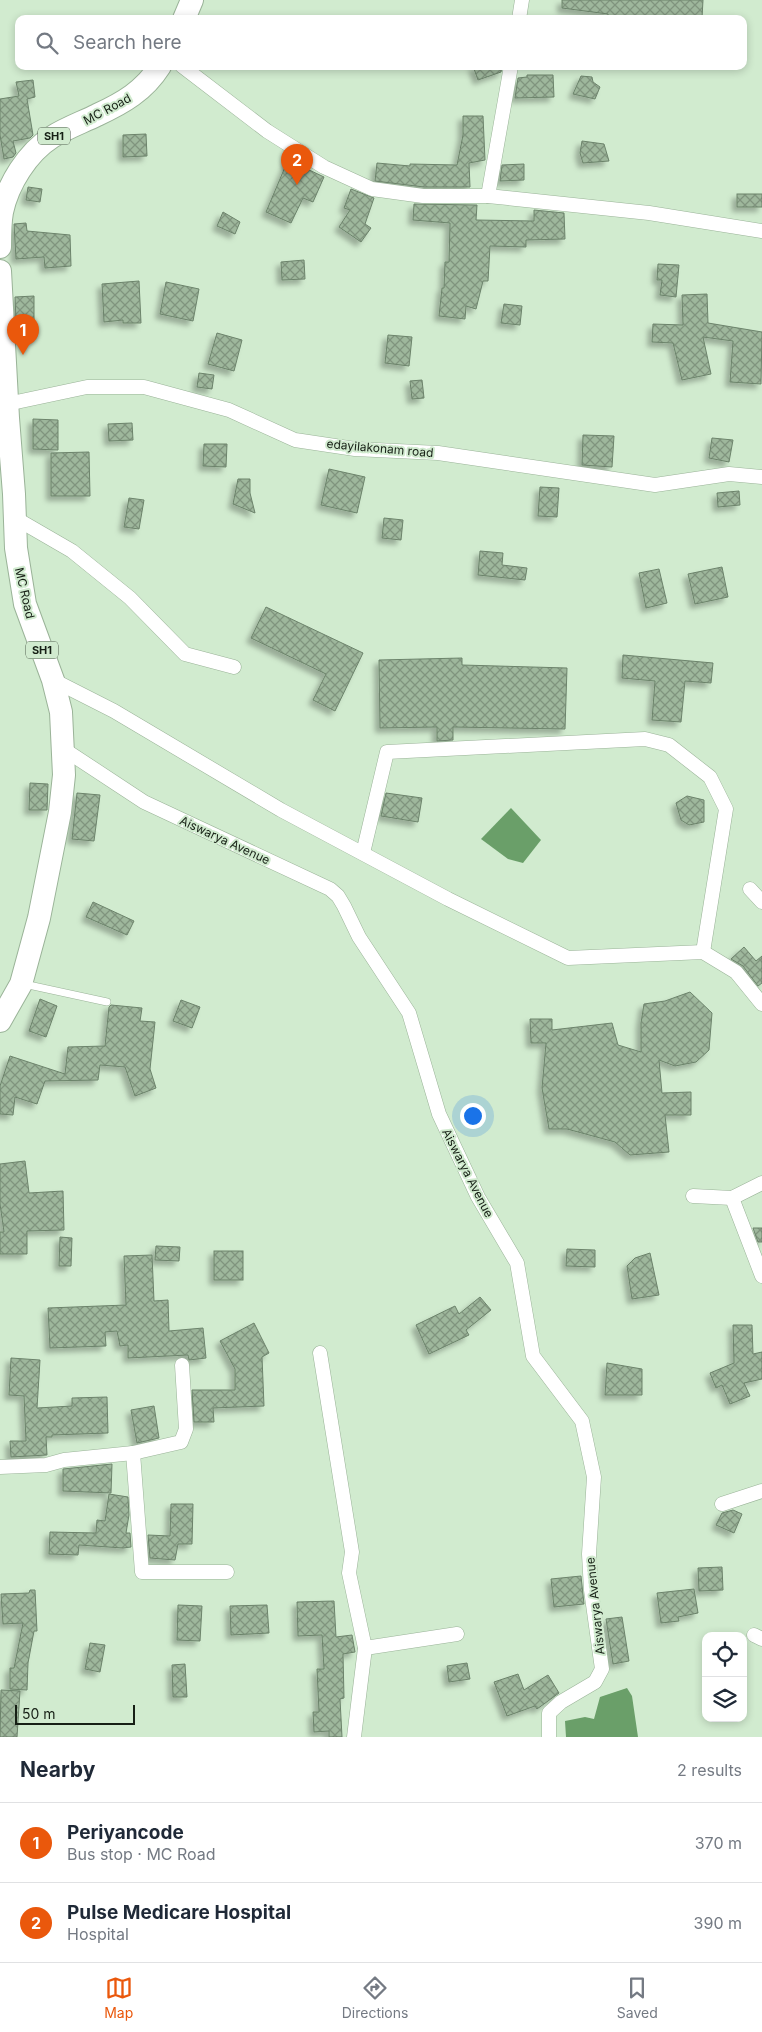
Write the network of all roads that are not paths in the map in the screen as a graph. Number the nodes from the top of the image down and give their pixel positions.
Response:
1 (192, 0) edge
2 (522, 0) edge
3 (186, 15) edge
4 (520, 15) edge
5 (157, 70) edge
6 (187, 70) edge
7 (510, 70) edge
8 (488, 196) junction
9 (762, 231) edge
10 (0, 247) edge
11 (0, 271) edge
12 (7, 404) junction
13 (762, 477) edge
14 (7, 488) edge
15 (15, 518) junction
16 (234, 667) dead end
17 (53, 680) junction
18 (62, 748) junction
19 (363, 853) junction
20 (750, 888) dead end
21 (762, 902) edge
22 (703, 952) junction
23 (21, 984) junction
24 (106, 1002) dead end
25 (762, 1004) edge
26 (0, 1021) edge
27 (762, 1183) edge
28 (693, 1196) dead end
29 (732, 1198) junction
30 (762, 1276) edge
31 (320, 1353) dead end
32 (182, 1365) dead end
33 (133, 1453) junction
34 (0, 1467) edge
35 (762, 1491) edge
36 (722, 1504) dead end
37 (227, 1572) dead end
38 (457, 1634) dead end
39 (365, 1648) junction
40 (354, 1737) edge
41 (549, 1737) edge

1 - 3 main road
2 - 4 street
5 - 10 main road, MC Road / SH1
6 - 8 street
7 - 8 street
8 - 9 street
11 - 12 main road, MC Road / SH1
12 - 13 street, edayilakonam road
12 - 14 main road, MC Road / SH1
14 - 15 main road, MC Road / SH1
15 - 16 street
15 - 17 main road, MC Road / SH1
17 - 18 main road, MC Road / SH1
17 - 19 street
18 - 23 main road, MC Road / SH1
18 - 41 street, Aiswarya Avenue
19 - 22 street
19 - 22 street
20 - 21 street
22 - 25 street
23 - 24 lane
23 - 26 main road, MC Road / SH1
27 - 29 street
28 - 29 street
29 - 30 street
31 - 39 street
32 - 33 street
33 - 34 street
33 - 37 street
35 - 36 street
38 - 39 street
39 - 40 street

